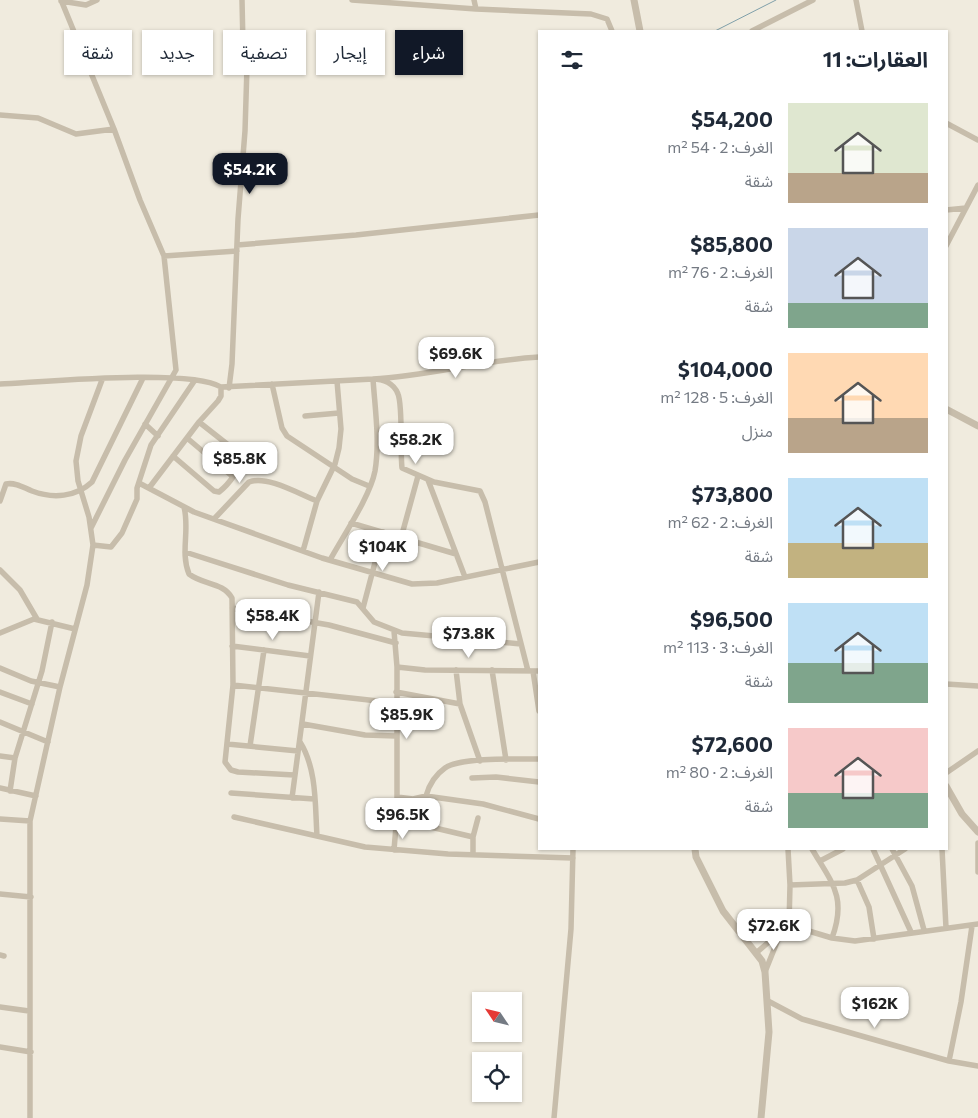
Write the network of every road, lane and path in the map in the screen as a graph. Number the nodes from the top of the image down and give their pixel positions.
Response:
1 (61, 0) edge
2 (97, 0) edge
3 (242, 0) edge
4 (352, 0) edge
5 (474, 0) edge
6 (634, 0) edge
7 (813, 0) edge
8 (856, 0) edge
9 (476, 9) junction
10 (612, 30) edge
11 (640, 30) edge
12 (754, 30) edge
13 (862, 30) edge
14 (0, 115) edge
15 (948, 124) edge
16 (114, 129) junction
17 (978, 140) edge
18 (978, 184) edge
19 (966, 208) junction
20 (948, 210) edge
21 (538, 215) edge
22 (948, 242) edge
23 (238, 244) junction
24 (237, 252) junction
25 (164, 256) junction
26 (538, 357) edge
27 (143, 378) junction
28 (171, 378) junction
29 (373, 379) junction
30 (102, 380) junction
31 (195, 380) junction
32 (337, 381) junction
33 (0, 384) edge
34 (272, 384) junction
35 (221, 387) junction
36 (229, 388) junction
37 (948, 410) edge
38 (340, 413) junction
39 (305, 416) dead end
40 (199, 422) junction
41 (145, 424) junction
42 (978, 426) edge
43 (158, 436) junction
44 (187, 438) junction
45 (173, 456) junction
46 (333, 467) junction
47 (232, 476) junction
48 (418, 476) junction
49 (428, 480) junction
50 (139, 483) junction
51 (369, 486) junction
52 (149, 488) junction
53 (80, 491) junction
54 (0, 501) edge
55 (317, 501) junction
56 (184, 508) junction
57 (214, 519) junction
58 (350, 523) junction
59 (91, 528) junction
60 (383, 532) junction
61 (401, 538) junction
62 (93, 545) junction
63 (303, 551) junction
64 (185, 552) junction
65 (456, 554) junction
66 (330, 560) junction
67 (538, 562) edge
68 (0, 570) edge
69 (502, 570) junction
70 (372, 573) junction
71 (465, 577) junction
72 (319, 592) junction
73 (232, 608) junction
74 (363, 608) junction
75 (37, 619) junction
76 (52, 622) junction
77 (315, 622) junction
78 (75, 629) junction
79 (394, 631) junction
80 (0, 632) edge
81 (396, 643) junction
82 (521, 644) junction
83 (232, 646) junction
84 (264, 650) junction
85 (310, 656) junction
86 (397, 667) junction
87 (0, 668) edge
88 (456, 670) junction
89 (492, 670) junction
90 (533, 671) edge
91 (39, 683) junction
92 (948, 684) edge
93 (233, 685) junction
94 (978, 686) edge
95 (60, 687) junction
96 (259, 688) junction
97 (0, 692) edge
98 (396, 692) junction
99 (305, 693) junction
100 (396, 703) junction
101 (32, 704) junction
102 (460, 704) junction
103 (538, 704) edge
104 (0, 722) edge
105 (303, 724) junction
106 (22, 732) junction
107 (396, 736) junction
108 (48, 742) junction
109 (300, 742) junction
110 (227, 744) junction
111 (250, 746) junction
112 (298, 751) junction
113 (978, 751) edge
114 (0, 756) edge
115 (15, 758) junction
116 (538, 759) edge
117 (506, 760) junction
118 (480, 761) junction
119 (948, 772) edge
120 (294, 775) junction
121 (472, 778) dead end
122 (538, 782) edge
123 (0, 788) edge
124 (948, 790) edge
125 (10, 791) junction
126 (230, 793) dead end
127 (36, 796) junction
128 (426, 796) junction
129 (397, 797) junction
130 (292, 798) junction
131 (314, 800) junction
132 (234, 817) dead end
133 (478, 818) dead end
134 (0, 819) edge
135 (397, 819) junction
136 (538, 819) edge
137 (30, 821) junction
138 (978, 832) edge
139 (317, 836) junction
140 (472, 837) junction
141 (978, 843) edge
142 (394, 850) junction
143 (573, 850) edge
144 (694, 850) edge
145 (788, 850) edge
146 (813, 850) edge
147 (841, 850) edge
148 (874, 850) edge
149 (942, 850) edge
150 (894, 852) edge
151 (472, 854) junction
152 (572, 858) junction
153 (820, 861) junction
154 (881, 864) junction
155 (978, 869) edge
156 (857, 880) junction
157 (790, 885) junction
158 (835, 885) junction
159 (0, 894) edge
160 (31, 897) junction
161 (789, 924) junction
162 (975, 925) edge
163 (946, 928) junction
164 (924, 930) junction
165 (911, 932) junction
166 (779, 933) junction
167 (832, 938) junction
168 (874, 939) junction
169 (756, 954) junction
170 (765, 972) junction
171 (768, 1001) junction
172 (0, 1007) edge
173 (29, 1011) junction
174 (0, 1047) edge
175 (31, 1052) junction
176 (949, 1061) junction
177 (978, 1066) edge
178 (30, 1118) edge
179 (554, 1118) edge
180 (761, 1118) edge

1 - 2 street
1 - 16 street
3 - 23 street
4 - 9 street
5 - 9 street
6 - 11 street
7 - 12 street
8 - 13 street
9 - 10 street
14 - 16 street
15 - 17 street
16 - 25 street
18 - 19 street
19 - 20 street
19 - 22 street
21 - 23 street
23 - 24 street
24 - 25 street
24 - 36 street
25 - 28 street
26 - 29 street
27 - 28 street
27 - 30 street
27 - 53 street
28 - 31 street
28 - 41 street
29 - 32 street
29 - 48 street
29 - 51 street
30 - 33 street
30 - 53 street
31 - 35 street
31 - 43 street
32 - 34 street
32 - 38 street
34 - 36 street
34 - 46 street
35 - 36 street
35 - 40 street
37 - 42 street
38 - 39 street
38 - 46 street
40 - 44 street
40 - 47 street
41 - 43 street
41 - 59 street
43 - 50 street
44 - 45 street
44 - 47 street
45 - 47 street
45 - 52 street
46 - 51 street
46 - 55 street
48 - 49 street
48 - 61 street
49 - 65 street
49 - 69 street
50 - 52 street
50 - 62 street
51 - 58 street
52 - 56 street
53 - 54 street
53 - 59 street
55 - 57 street
55 - 63 street
56 - 57 street
56 - 64 street
57 - 63 street
58 - 60 street
58 - 66 street
59 - 62 street
60 - 61 street
60 - 70 street
61 - 65 street
62 - 78 street
63 - 66 street
64 - 72 street
64 - 73 street
65 - 71 street
66 - 70 street
67 - 69 street
68 - 75 street
69 - 71 street
69 - 82 street
70 - 71 street
70 - 74 street
72 - 74 street
72 - 77 street
73 - 77 street
73 - 83 street
74 - 79 street
75 - 76 street
75 - 80 street
76 - 78 street
76 - 91 street
77 - 81 street
77 - 85 street
78 - 95 street
79 - 81 street
79 - 82 street
81 - 86 street
82 - 90 street
83 - 84 street
83 - 93 street
84 - 85 street
84 - 96 street
85 - 99 street
86 - 88 street
86 - 98 street
87 - 91 street
88 - 89 street
88 - 102 street
89 - 90 street
89 - 117 street
90 - 103 street
91 - 95 street
91 - 101 street
92 - 94 street
93 - 96 street
93 - 110 street
95 - 108 street
96 - 99 street
96 - 111 street
97 - 101 street
98 - 100 street
98 - 102 street
99 - 100 street
99 - 105 street
100 - 107 street
101 - 106 street
102 - 118 street
104 - 106 street
105 - 107 street
105 - 109 street
106 - 108 street
106 - 115 street
107 - 129 street
108 - 127 street
109 - 112 street
109 - 131 street
110 - 111 street
110 - 120 street
111 - 112 street
112 - 120 street
113 - 119 street
114 - 115 street
115 - 125 street
116 - 117 street
117 - 118 street
118 - 128 street
120 - 130 street
121 - 122 street
123 - 125 street
124 - 138 street
125 - 127 street
126 - 130 street
127 - 137 street
128 - 129 street
128 - 136 street
129 - 135 street
130 - 131 street
131 - 139 street
132 - 139 street
133 - 140 street
134 - 137 street
135 - 140 street
135 - 142 street
137 - 160 street
139 - 142 street
140 - 151 street
141 - 155 street
142 - 151 street
143 - 152 street
144 - 169 street
145 - 157 street
146 - 153 street
147 - 153 street
148 - 154 street
149 - 163 street
150 - 154 street
150 - 164 street
151 - 152 street
152 - 179 street
153 - 158 street
154 - 156 street
154 - 165 street
156 - 158 street
156 - 168 street
157 - 158 street
157 - 161 street
158 - 167 street
159 - 160 street
160 - 173 street
161 - 166 street
161 - 167 street
162 - 163 street
162 - 176 street
163 - 164 street
164 - 165 street
165 - 168 street
166 - 169 street
166 - 170 street
167 - 168 street
169 - 170 street
170 - 171 street
171 - 176 street
171 - 180 street
172 - 173 street
173 - 175 street
174 - 175 street
175 - 178 street
176 - 177 street

